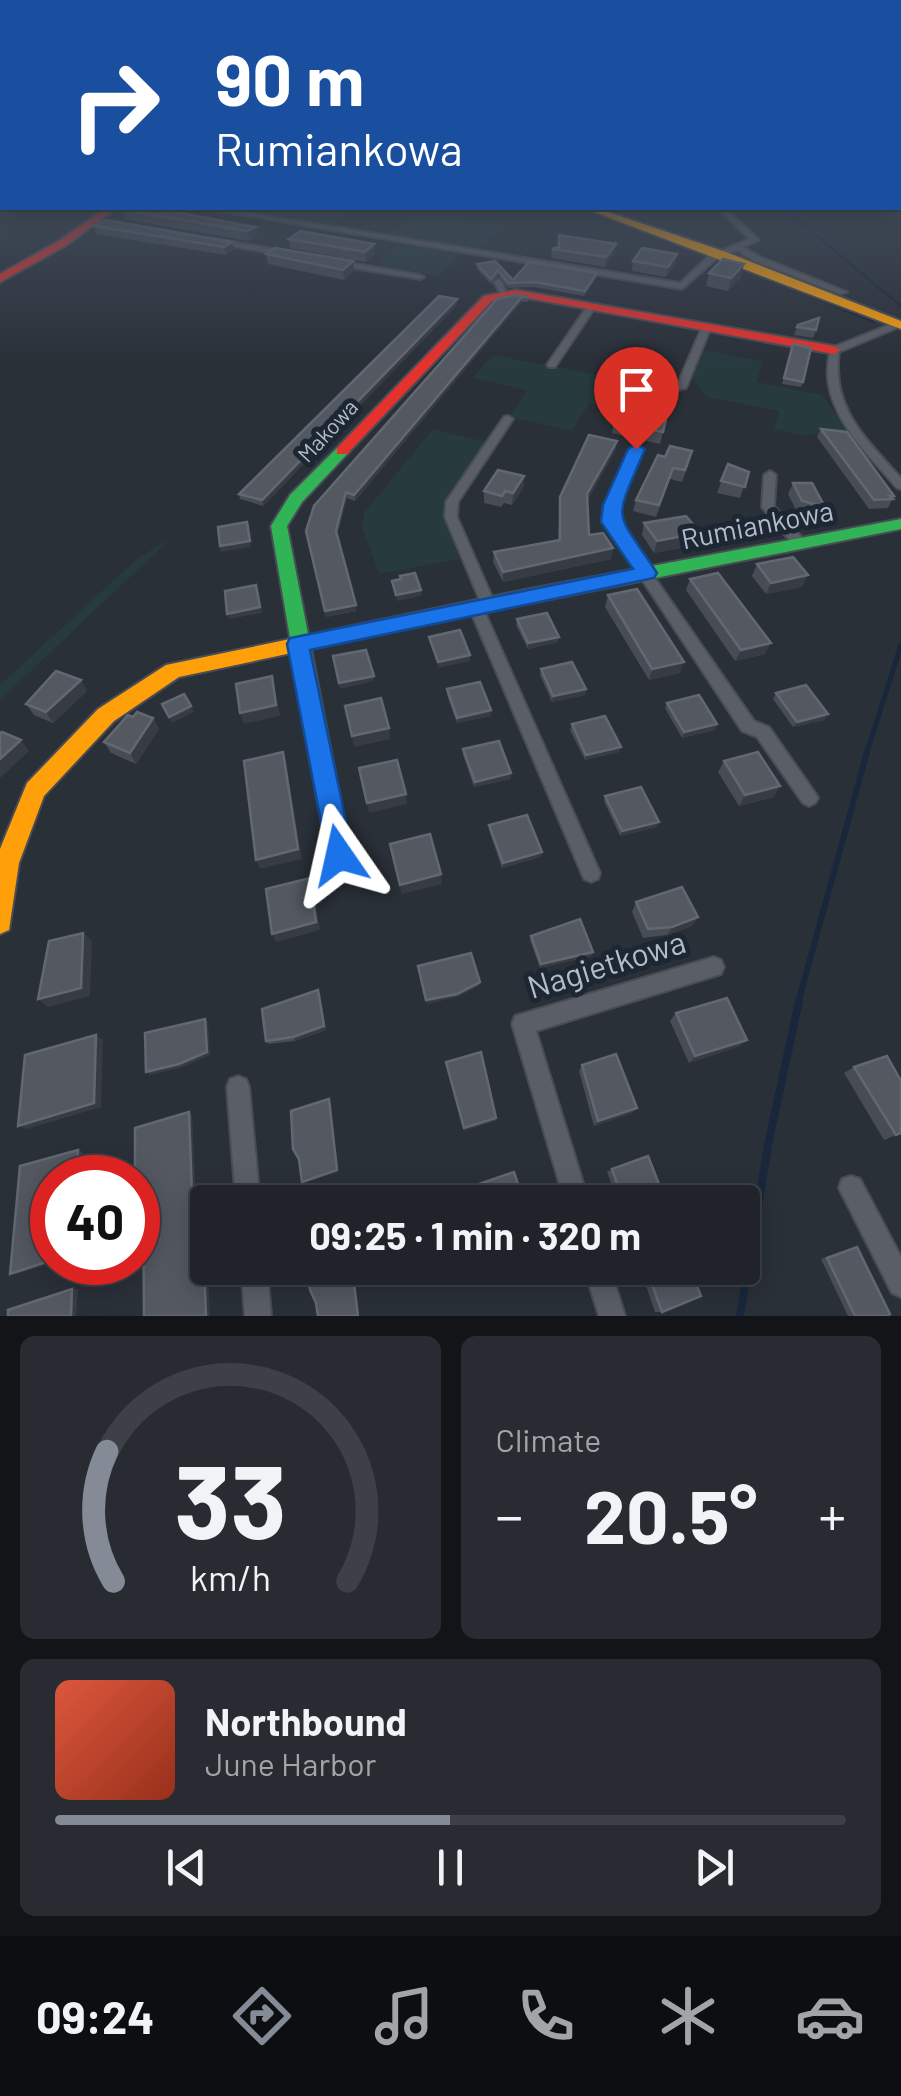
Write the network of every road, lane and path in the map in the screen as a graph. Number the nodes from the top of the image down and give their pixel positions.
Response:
1 (67, 240) edge
2 (214, 240) edge
3 (404, 240) edge
4 (695, 240) edge
5 (750, 240) edge
6 (730, 251) junction
7 (306, 257) edge
8 (325, 260) edge
9 (420, 278) dead end
10 (0, 279) edge
11 (843, 292) dead end
12 (592, 306) junction
13 (900, 324) edge
14 (706, 327) junction
15 (834, 350) junction
16 (552, 364) dead end
17 (681, 388) dead end
18 (508, 420) dead end
19 (636, 449) dead end
20 (770, 474) dead end
21 (901, 486) edge
22 (901, 524) edge
23 (800, 544) junction
24 (646, 573) junction
25 (482, 605) junction
26 (298, 644) junction
27 (810, 798) dead end
28 (339, 855) dead end
29 (591, 873) dead end
30 (0, 922) edge
31 (714, 967) dead end
32 (238, 1086) dead end
33 (247, 1185) edge
34 (572, 1185) edge
35 (852, 1188) dead end
36 (901, 1284) edge
37 (255, 1285) edge
38 (602, 1285) edge
39 (258, 1316) edge
40 (612, 1316) edge

1 - 10 street
2 - 7 street
3 - 6 street
4 - 6 street
5 - 6 street
6 - 11 street
6 - 13 street
8 - 9 street
12 - 14 street, Makowa
12 - 16 street
12 - 26 street, Makowa
13 - 15 street
14 - 15 street, Makowa
14 - 17 street
15 - 21 street
18 - 25 street
19 - 24 street
20 - 23 street
22 - 23 street, Rumiankowa
23 - 24 street, Rumiankowa
24 - 25 street, Rumiankowa
24 - 27 street
25 - 26 street, Rumiankowa
25 - 29 street
26 - 28 street, Makowa
26 - 30 street, Rumiankowa
31 - 34 street, Nagietkowa
32 - 33 street
35 - 36 street
37 - 39 street
38 - 40 street

